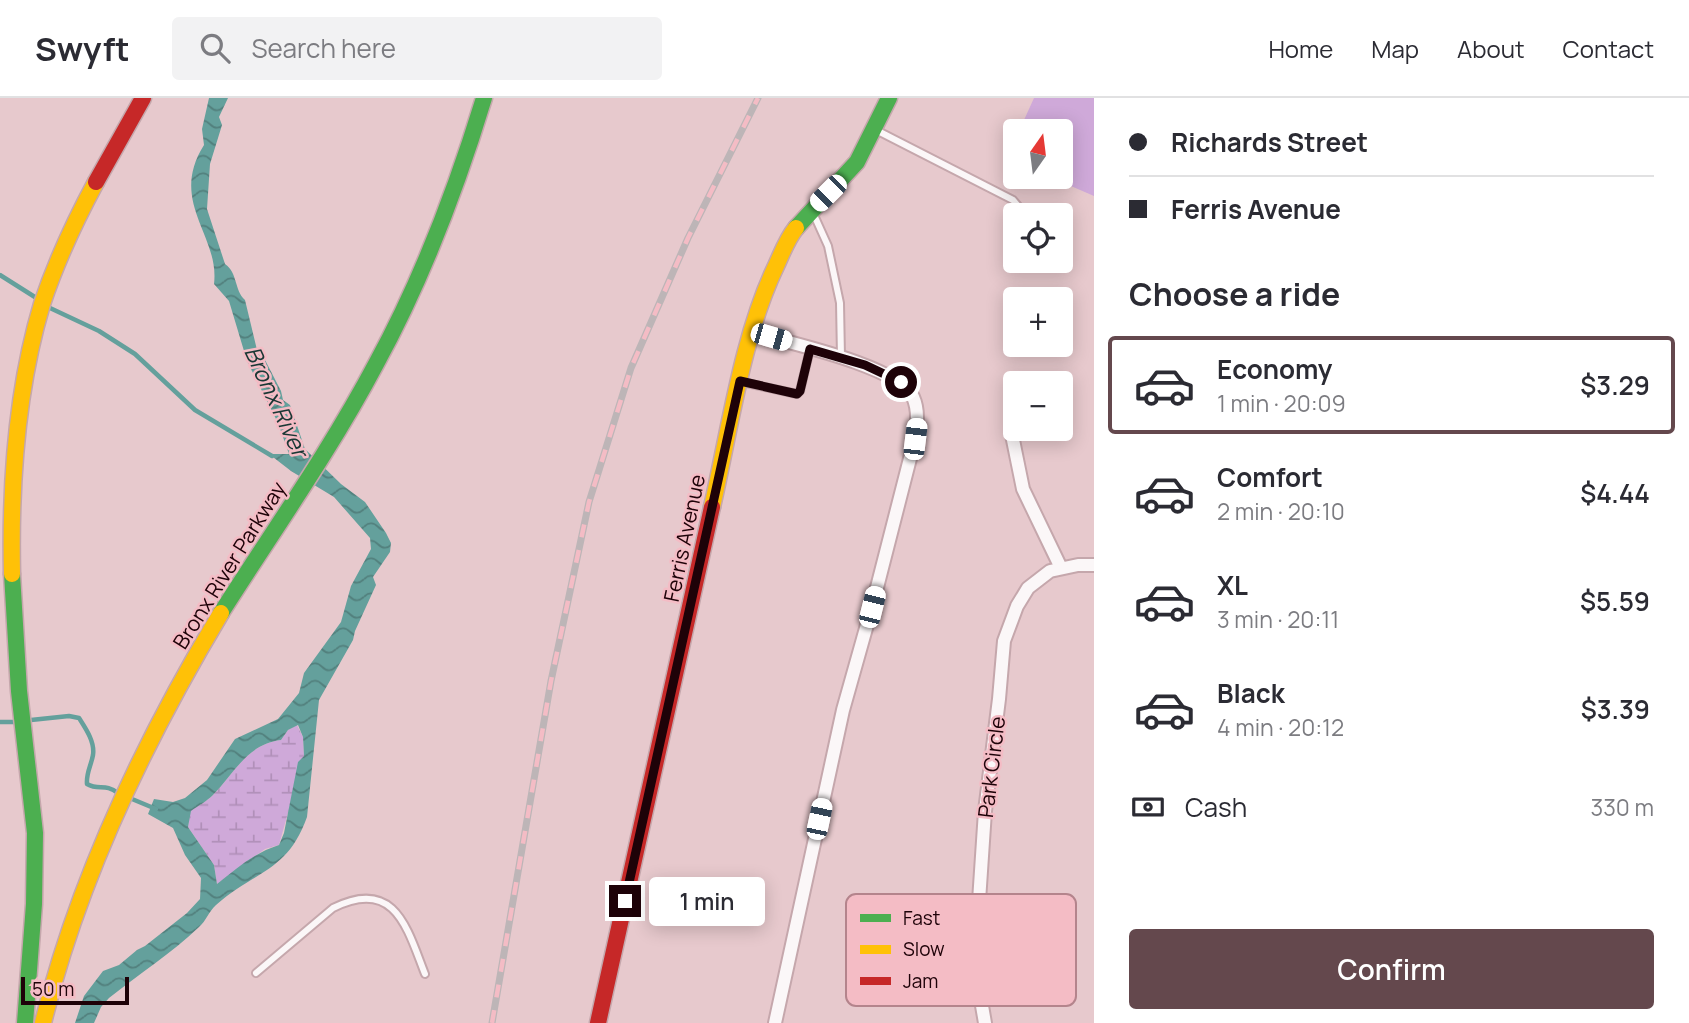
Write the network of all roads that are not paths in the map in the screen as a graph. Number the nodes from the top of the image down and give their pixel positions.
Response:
1 (143, 98) edge
2 (484, 98) edge
3 (889, 98) edge
4 (874, 129) junction
5 (1016, 203) edge
6 (811, 210) junction
7 (751, 332) junction
8 (810, 349) junction
9 (841, 358) junction
10 (740, 381) junction
11 (1013, 441) edge
12 (1094, 565) edge
13 (1061, 568) junction
14 (979, 894) edge
15 (256, 973) dead end
16 (425, 974) dead end
17 (25, 1023) edge
18 (43, 1023) edge
19 (598, 1023) edge
20 (775, 1023) edge

1 - 17 main road
2 - 18 main road, Bronx River Parkway
3 - 4 main road, Ferris Avenue
4 - 5 lane
4 - 6 main road, Ferris Avenue
6 - 7 main road, Ferris Avenue
6 - 9 lane
7 - 8 street
7 - 10 main road, Ferris Avenue
8 - 9 street
8 - 10 lane
9 - 20 street
10 - 19 main road, Ferris Avenue
11 - 13 street
12 - 13 street, Park Circle
13 - 14 street, Park Circle
15 - 16 lane

